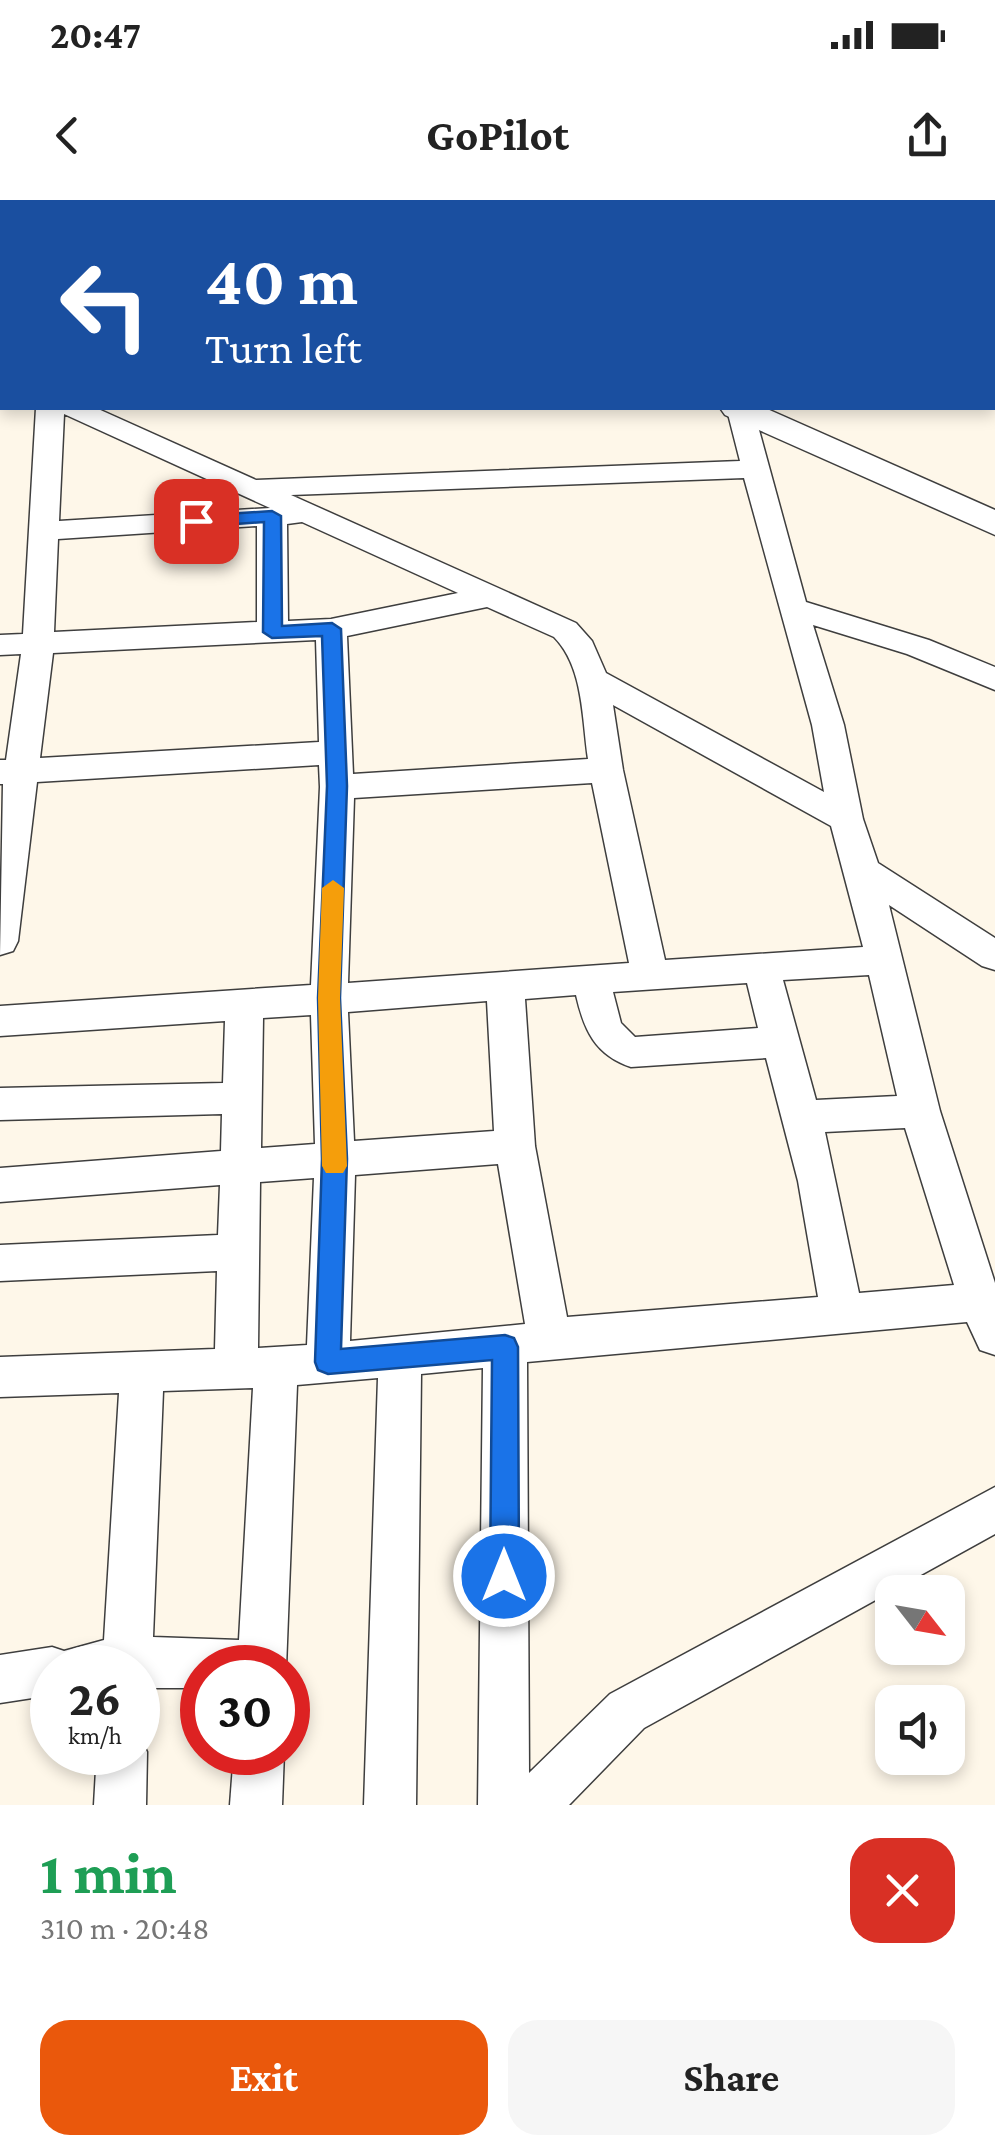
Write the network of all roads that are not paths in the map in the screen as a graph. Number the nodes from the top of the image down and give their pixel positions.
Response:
1 (50, 410) edge
2 (78, 410) edge
3 (739, 410) edge
4 (741, 410) edge
5 (754, 469) junction
6 (246, 488) junction
7 (288, 515) junction
8 (995, 524) edge
9 (44, 531) junction
10 (487, 596) junction
11 (792, 608) junction
12 (332, 629) junction
13 (272, 632) junction
14 (38, 643) junction
15 (0, 645) edge
16 (995, 679) edge
17 (593, 680) junction
18 (336, 770) junction
19 (606, 770) junction
20 (10, 771) edge
21 (846, 819) junction
22 (863, 870) junction
23 (0, 941) edge
24 (995, 956) edge
25 (882, 960) junction
26 (761, 967) junction
27 (650, 974) junction
28 (591, 980) junction
29 (504, 983) junction
30 (329, 998) junction
31 (244, 1006) junction
32 (0, 1020) edge
33 (781, 1042) junction
34 (241, 1098) junction
35 (0, 1104) edge
36 (920, 1111) junction
37 (802, 1117) junction
38 (515, 1146) junction
39 (334, 1159) junction
40 (240, 1168) junction
41 (0, 1185) edge
42 (237, 1252) junction
43 (0, 1263) edge
44 (842, 1314) junction
45 (987, 1319) edge
46 (527, 1342) junction
47 (400, 1354) junction
48 (328, 1362) junction
49 (256, 1367) junction
50 (142, 1371) junction
51 (0, 1378) edge
52 (995, 1508) edge
53 (113, 1645) edge
54 (262, 1645) edge
55 (30, 1675) edge
56 (0, 1678) edge
57 (121, 1775) edge
58 (257, 1775) edge
59 (120, 1805) edge
60 (256, 1805) edge
61 (390, 1805) edge
62 (504, 1805) edge
63 (533, 1805) edge

1 - 9 street
2 - 6 street
3 - 5 street
4 - 8 street
5 - 6 street
5 - 11 street
6 - 7 street
7 - 9 street
7 - 10 street
7 - 13 street
9 - 14 street
10 - 12 street
10 - 17 street
11 - 16 street
11 - 21 street
12 - 13 street
12 - 18 street
13 - 14 street
14 - 15 street
14 - 20 street
17 - 19 street
17 - 21 street
18 - 19 street
18 - 20 street
18 - 30 street
19 - 27 street
20 - 23 street
21 - 22 street
22 - 24 street
22 - 25 street
25 - 26 street
25 - 36 street
26 - 27 street
26 - 33 street
27 - 28 street
28 - 29 street
28 - 33 street
29 - 30 street
29 - 38 street
30 - 31 street
30 - 39 street
31 - 32 street
31 - 34 street
33 - 37 street
34 - 35 street
34 - 40 street
36 - 37 street
36 - 45 street
37 - 44 street
38 - 39 street
38 - 46 street
39 - 40 street
39 - 48 street
40 - 41 street
40 - 42 street
42 - 43 street
42 - 49 street
44 - 45 street
44 - 46 street
46 - 47 street
46 - 62 street
47 - 48 street
47 - 61 street
48 - 49 street
49 - 50 street
49 - 54 street
50 - 51 street
50 - 53 street
52 - 63 street
55 - 56 street
57 - 59 street
58 - 60 street

